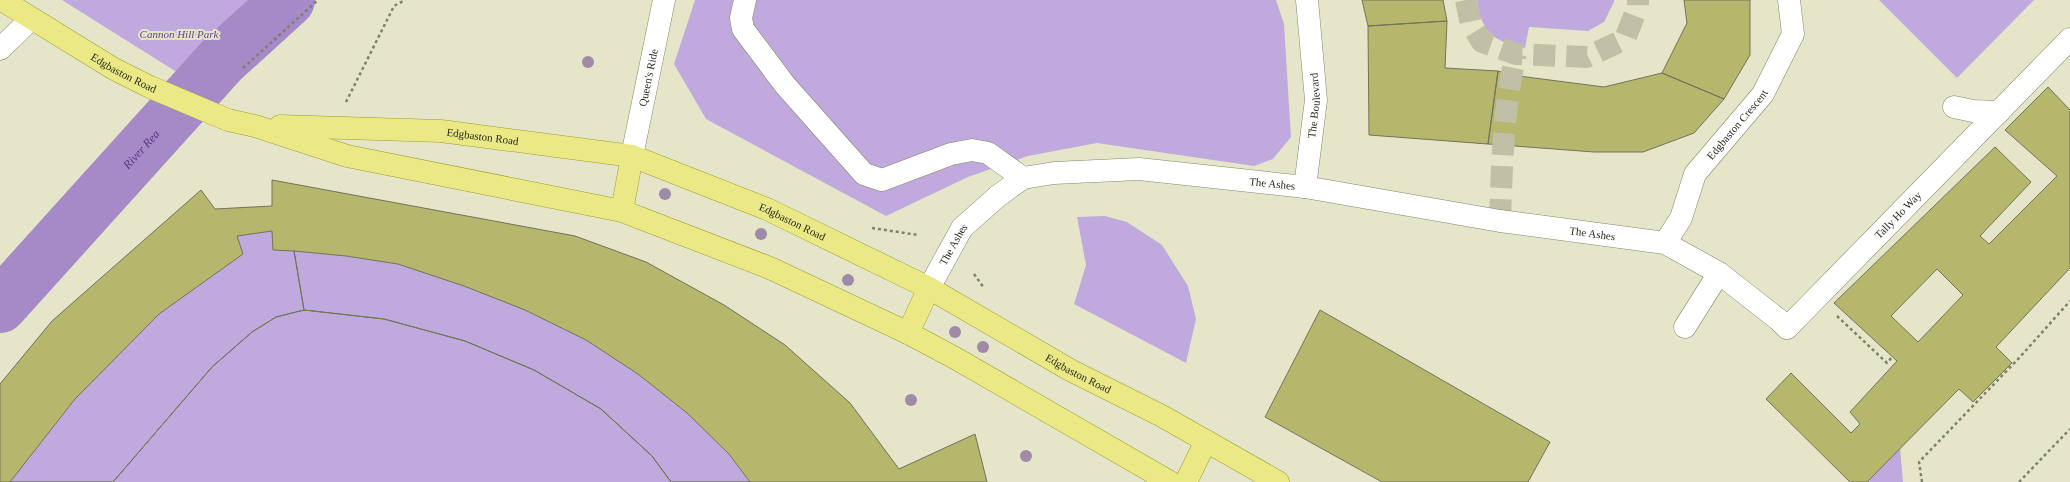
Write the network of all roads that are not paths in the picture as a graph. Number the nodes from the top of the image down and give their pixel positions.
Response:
1 (2, 0) edge
2 (664, 0) edge
3 (744, 0) edge
4 (1307, 0) edge
5 (1789, 0) edge
6 (31, 19) junction
7 (2070, 39) edge
8 (0, 50) edge
9 (1954, 107) dead end
10 (1999, 112) junction
11 (255, 126) junction
12 (632, 156) junction
13 (1023, 178) junction
14 (1305, 187) junction
15 (622, 212) junction
16 (1665, 244) junction
17 (1719, 273) junction
18 (929, 288) junction
19 (1685, 327) dead end
20 (908, 333) junction
21 (1206, 441) junction
22 (1170, 482) edge
23 (1186, 482) edge
24 (1278, 482) edge

1 - 6 main road, Edgbaston Road
2 - 12 street, Queen's Ride
3 - 13 street
4 - 14 street, The Boulevard
5 - 16 street, Edgbaston Crescent
6 - 8 street
6 - 11 main road, Edgbaston Road
7 - 10 street, Tally Ho Way
9 - 10 street
10 - 17 street, Tally Ho Way
11 - 12 main road, Edgbaston Road
11 - 15 main road, Edgbaston Road
12 - 15 main road
12 - 18 main road, Edgbaston Road
13 - 14 street, The Ashes
13 - 18 street, The Ashes
14 - 16 street, The Ashes
15 - 20 main road, Edgbaston Road
16 - 17 street
17 - 19 street
18 - 20 main road
18 - 21 main road, Edgbaston Road
20 - 22 main road, Edgbaston Road
21 - 23 main road
21 - 24 main road, Edgbaston Road

